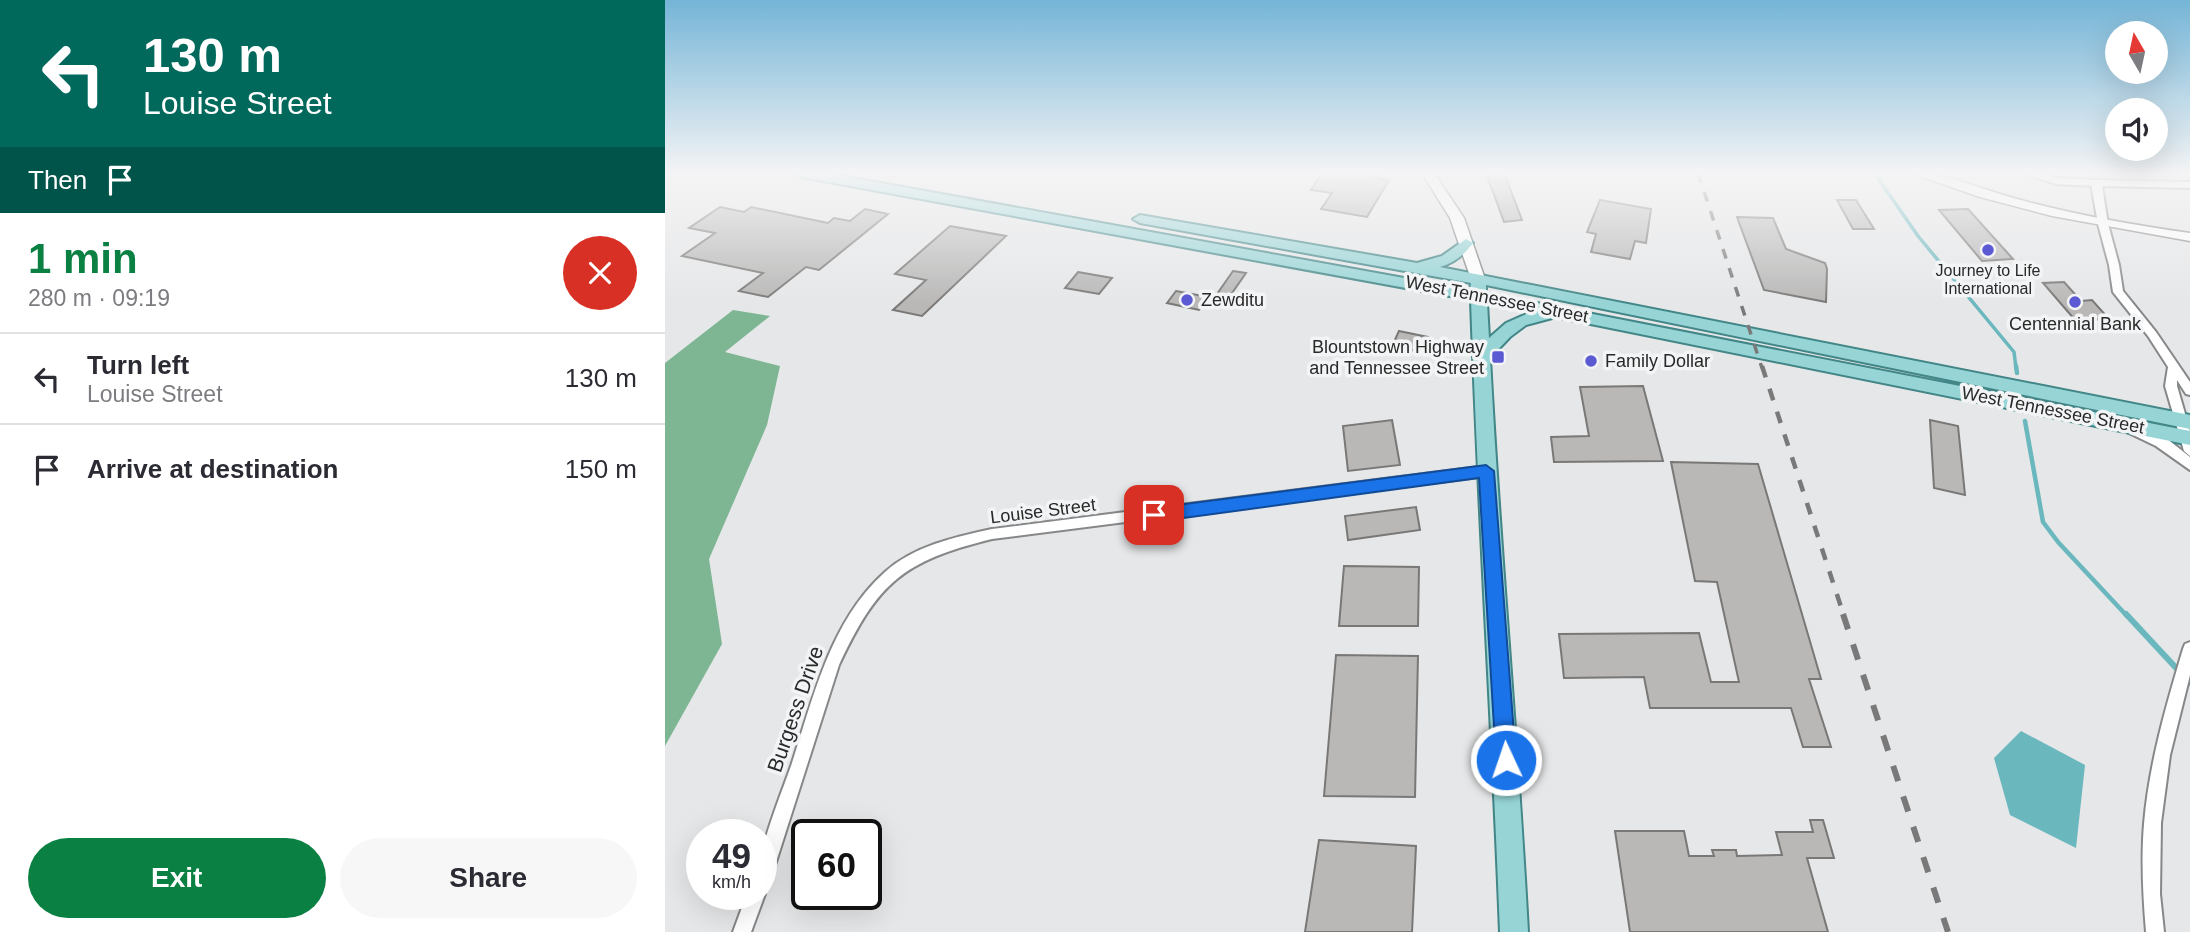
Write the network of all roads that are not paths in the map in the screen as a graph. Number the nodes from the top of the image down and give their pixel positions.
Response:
1 (1090, 216) edge
2 (1093, 216) edge
3 (1456, 216) edge
4 (2071, 216) edge
5 (2102, 216) edge
6 (2103, 224) junction
7 (2190, 237) edge
8 (1465, 243) junction
9 (1413, 267) junction
10 (1478, 287) junction
11 (1571, 314) junction
12 (1483, 355) junction
13 (2173, 368) junction
14 (1957, 383) junction
15 (1924, 384) joint
16 (2190, 391) edge
17 (2126, 425) junction
18 (2187, 434) edge
19 (2190, 465) edge
20 (1486, 471) junction
21 (900, 566) joint
22 (2190, 649) edge
23 (777, 832) edge
24 (750, 910) edge
25 (742, 932) edge
26 (1514, 932) edge
27 (2155, 932) edge

1 - 10 main road, West Tennessee Street
2 - 9 main road, West Tennessee Street
3 - 8 main road
4 - 6 main road
5 - 6 street
6 - 7 main road
6 - 13 street
8 - 9 main road
8 - 10 main road
9 - 10 main road, West Tennessee Street
10 - 11 main road, West Tennessee Street
10 - 12 main road
10 - 14 main road, West Tennessee Street
11 - 12 main road
11 - 15 main road, West Tennessee Street
12 - 20 main road
13 - 16 street
13 - 18 street
14 - 15 main road, West Tennessee Street
14 - 17 main road, West Tennessee Street
14 - 18 main road, West Tennessee Street
17 - 18 main road, West Tennessee Street
17 - 19 street
20 - 21 street, Louise Street
20 - 26 main road
21 - 23 street, Burgess Drive
22 - 27 street
24 - 25 street

